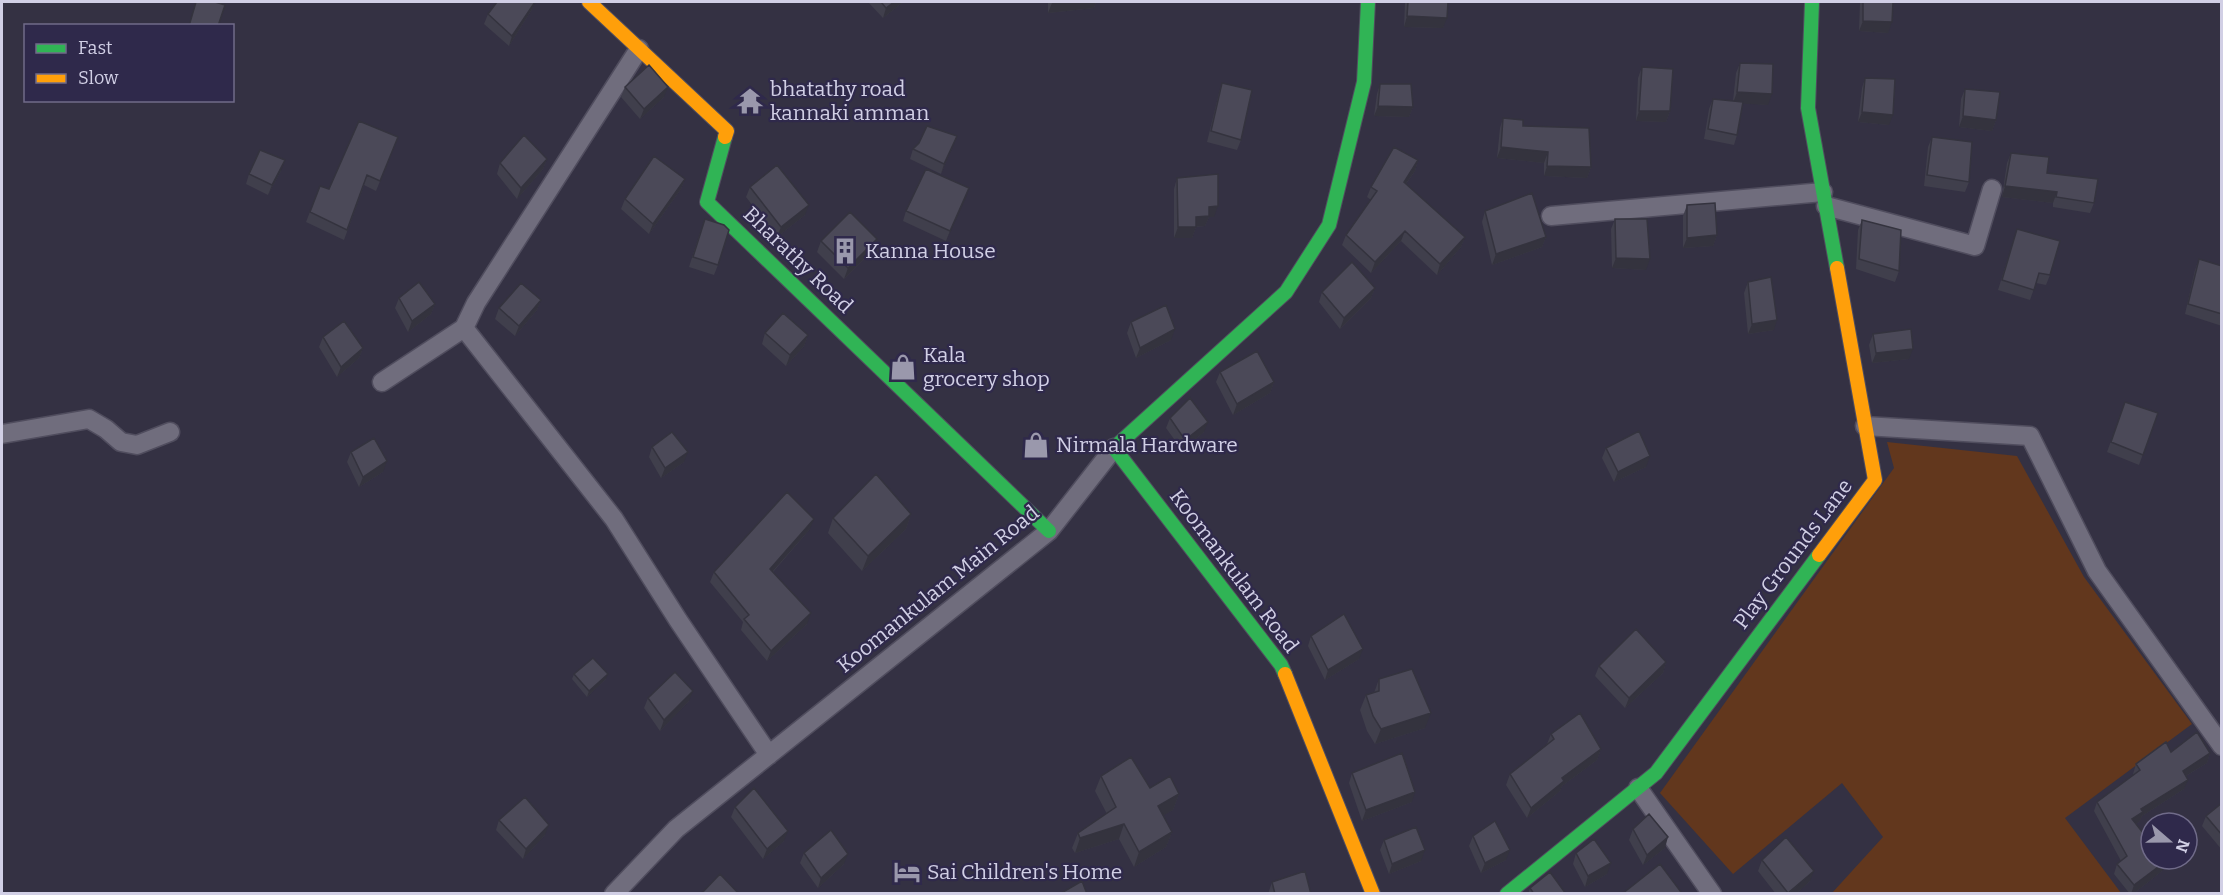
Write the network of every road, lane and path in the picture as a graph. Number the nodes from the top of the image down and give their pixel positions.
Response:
1 (589, 2) edge
2 (1368, 2) edge
3 (1812, 2) edge
4 (639, 49) junction
5 (1992, 189) dead end
6 (1825, 199) junction
7 (1551, 216) dead end
8 (464, 328) junction
9 (381, 382) dead end
10 (1865, 426) junction
11 (170, 432) dead end
12 (2, 434) edge
13 (1114, 448) junction
14 (1049, 531) junction
15 (2222, 746) edge
16 (769, 755) junction
17 (1638, 788) junction
18 (614, 894) edge
19 (1373, 894) edge
20 (1507, 894) edge
21 (1712, 894) edge

1 - 4 street, Bharathy Road
2 - 13 street, Koomankulam Main Road
3 - 6 street, Play Grounds Lane
4 - 8 street
4 - 14 street, Bharathy Road
5 - 6 street
6 - 7 street
6 - 10 street, Play Grounds Lane
8 - 9 street
8 - 16 street
10 - 15 street
10 - 17 street, Play Grounds Lane
11 - 12 street
13 - 14 street, Koomankulam Main Road
13 - 19 street, Koomankulam Road
14 - 16 street, Koomankulam Main Road
16 - 18 street, Koomankulam Main Road
17 - 20 street, Play Grounds Lane
17 - 21 street

